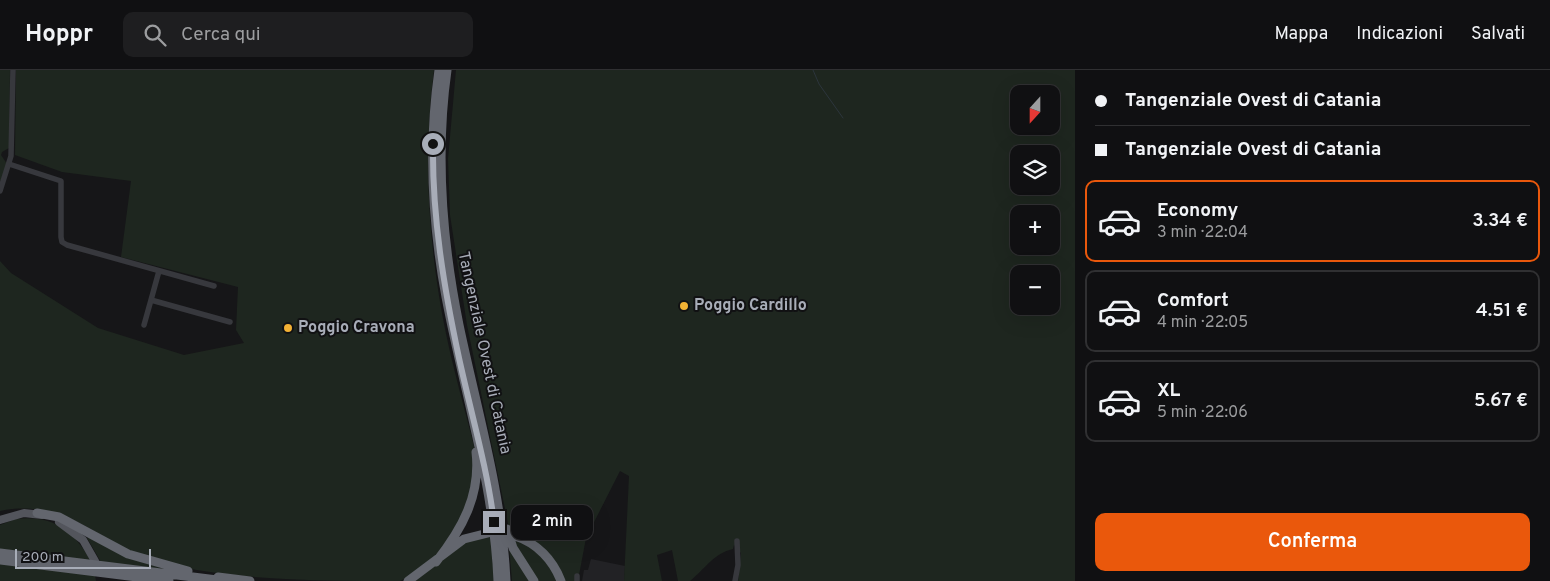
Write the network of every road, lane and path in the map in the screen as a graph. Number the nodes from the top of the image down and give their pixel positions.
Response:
1 (13, 70) edge
2 (439, 70) edge
3 (447, 70) edge
4 (9, 164) junction
5 (0, 191) edge
6 (160, 271) junction
7 (214, 286) dead end
8 (151, 300) junction
9 (230, 322) dead end
10 (144, 325) dead end
11 (470, 403) junction
12 (478, 408) junction
13 (24, 513) junction
14 (37, 513) junction
15 (0, 514) edge
16 (0, 520) edge
17 (488, 533) dead end
18 (516, 536) dead end
19 (737, 541) dead end
20 (0, 553) edge
21 (0, 560) edge
22 (95, 561) dead end
23 (436, 562) junction
24 (170, 581) edge
25 (225, 581) edge
26 (250, 581) edge
27 (408, 581) edge
28 (498, 581) edge
29 (506, 581) edge
30 (534, 581) edge
31 (561, 581) edge
32 (735, 581) edge

1 - 4 street
2 - 11 highway, Tangenziale Ovest di Catania
3 - 12 highway, Tangenziale Ovest di Catania
4 - 5 street
4 - 6 street
6 - 7 street
6 - 8 street
8 - 9 street
8 - 10 street
11 - 23 highway
11 - 28 highway, Tangenziale Ovest di Catania
12 - 29 highway, Tangenziale Ovest di Catania
12 - 30 highway
13 - 14 main road
13 - 15 main road
13 - 16 main road
14 - 22 main road
14 - 26 highway
17 - 23 highway
18 - 31 highway
19 - 32 street
20 - 25 highway
21 - 24 highway
23 - 27 highway

